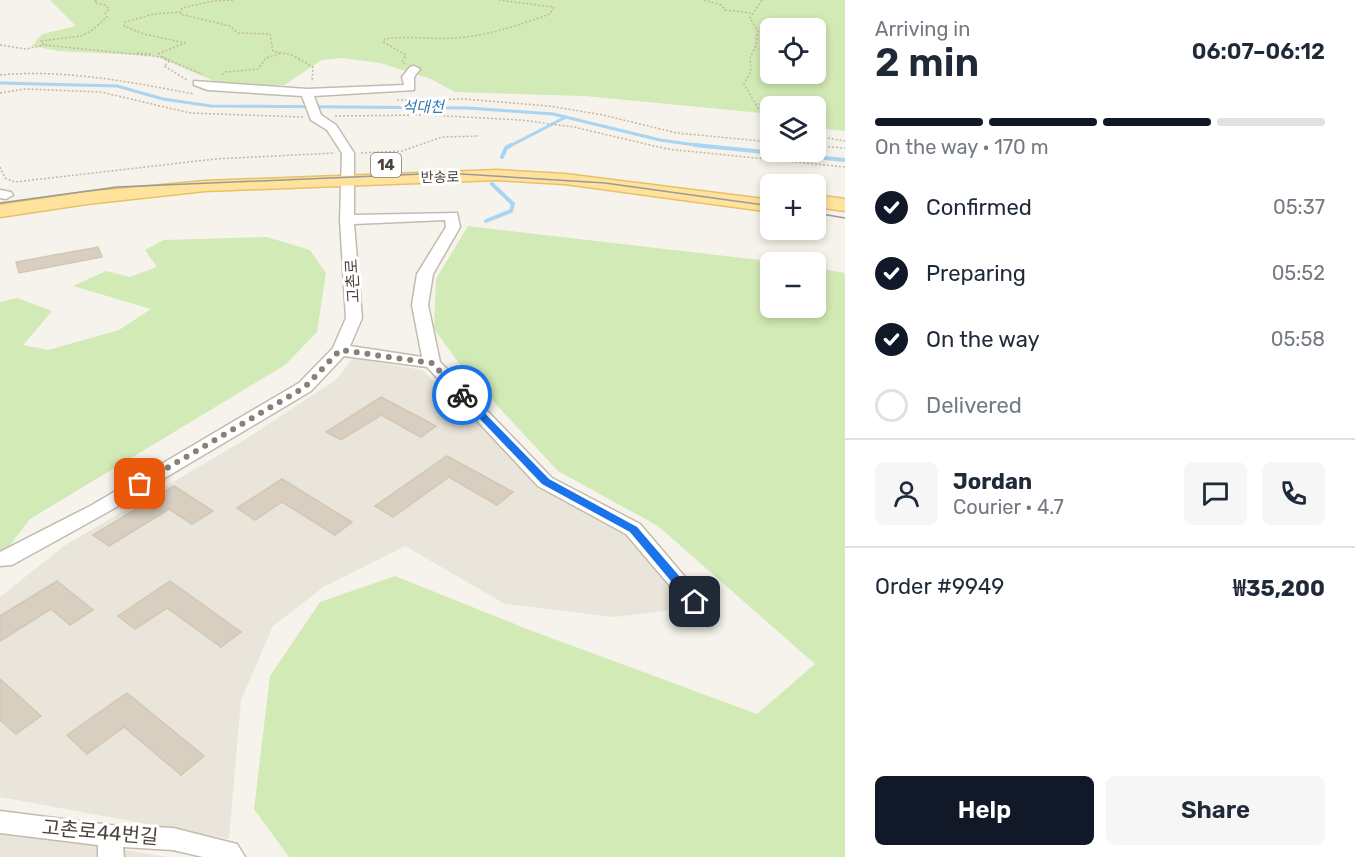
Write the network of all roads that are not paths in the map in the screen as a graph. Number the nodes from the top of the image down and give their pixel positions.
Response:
1 (414, 69) road end
2 (204, 80) road end
3 (312, 107) junction
4 (348, 167) junction
5 (760, 194) edge
6 (1, 199) edge
7 (826, 203) edge
8 (760, 205) edge
9 (845, 206) edge
10 (826, 214) edge
11 (845, 217) edge
12 (347, 220) junction
13 (340, 350) junction
14 (432, 363) junction
15 (2, 561) edge
16 (695, 602) dead end
17 (0, 822) edge
18 (110, 846) edge
19 (232, 857) edge

1 - 3 street
2 - 3 street
3 - 4 street
4 - 5 main road, 반송로 / 14
4 - 6 main road, 반송로 / 14
4 - 8 main road, 반송로 / 14
4 - 12 street, 고촌로
7 - 9 main road
10 - 11 main road
12 - 13 street, 고촌로
12 - 14 street
13 - 14 street
13 - 15 street, 고촌로
14 - 16 street
17 - 18 street, 고촌로44번길
18 - 19 street, 고촌로44번길

